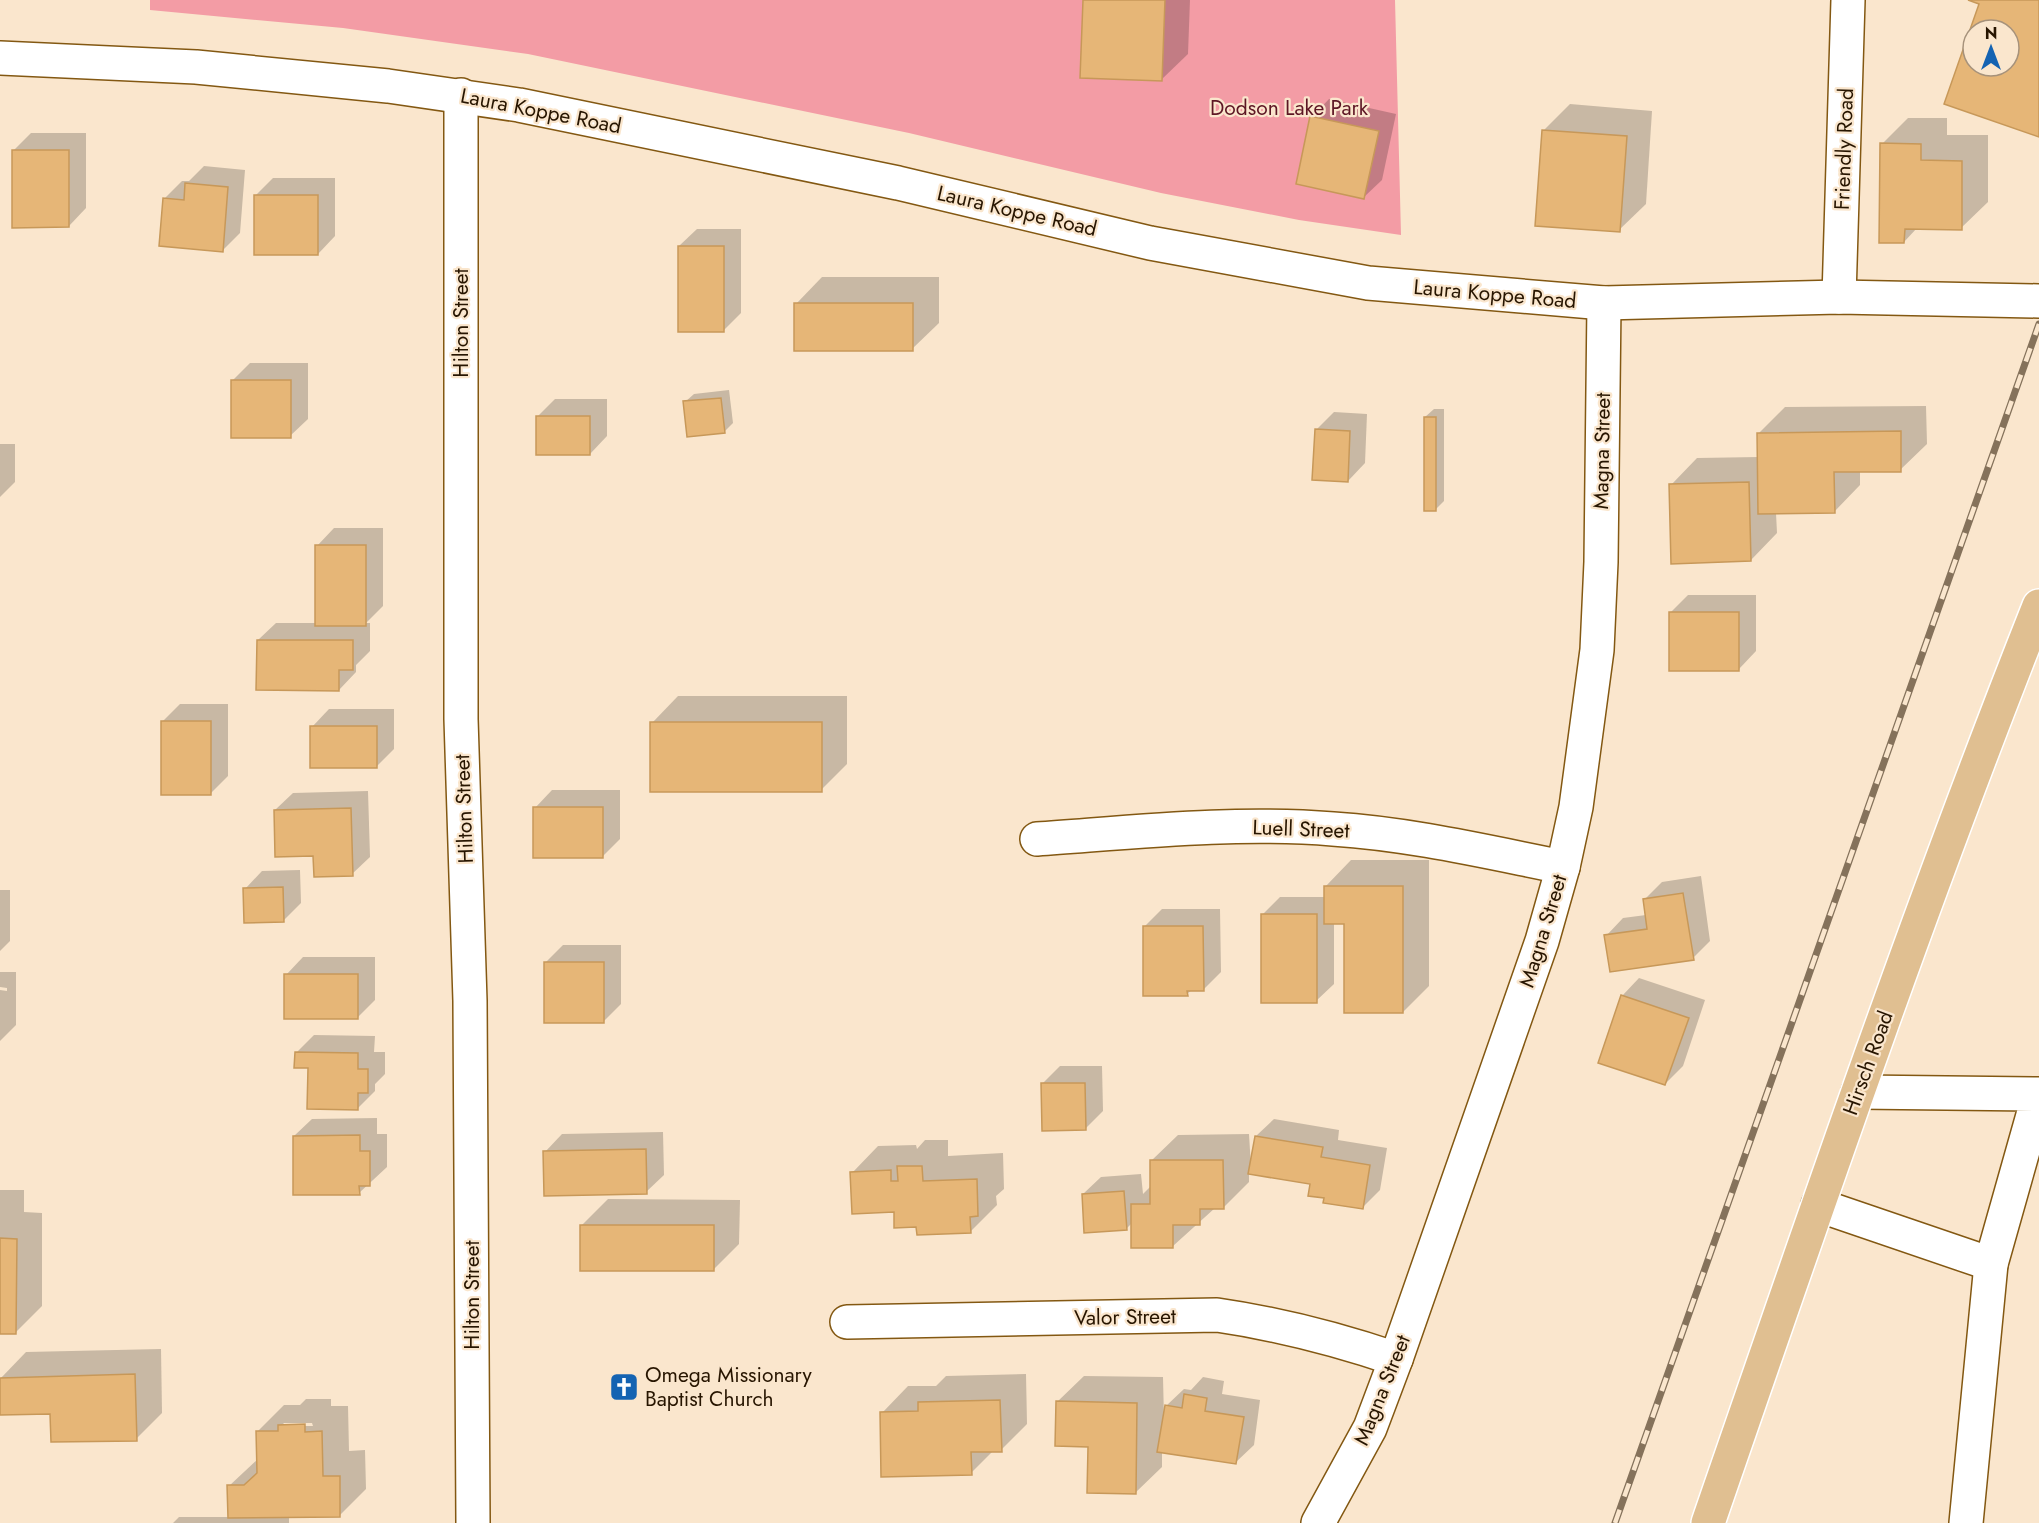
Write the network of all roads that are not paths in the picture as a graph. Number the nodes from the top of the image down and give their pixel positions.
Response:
1 (1848, 0) edge
2 (0, 58) edge
3 (461, 95) junction
4 (1839, 297) junction
5 (2039, 301) edge
6 (1604, 303) junction
7 (2039, 606) edge
8 (1037, 838) dead end
9 (1563, 867) junction
10 (1858, 1092) junction
11 (2039, 1094) edge
12 (1818, 1205) junction
13 (1991, 1264) junction
14 (847, 1322) dead end
15 (1396, 1359) junction
16 (473, 1523) edge
17 (1318, 1523) edge
18 (1708, 1523) edge
19 (1966, 1523) edge

1 - 4 street, Friendly Road
2 - 3 street, Laura Koppe Road
3 - 6 street, Laura Koppe Road
3 - 16 street, Hilton Street
4 - 5 street, Laura Koppe Road
4 - 6 street, Laura Koppe Road
6 - 9 street, Magna Street
7 - 10 main road, Hirsch Road
8 - 9 street, Luell Street
9 - 15 street, Magna Street
10 - 11 street
10 - 12 main road, Hirsch Road
11 - 13 street
12 - 13 street
12 - 18 main road, Hirsch Road
13 - 19 street
14 - 15 street, Valor Street
15 - 17 street, Magna Street

